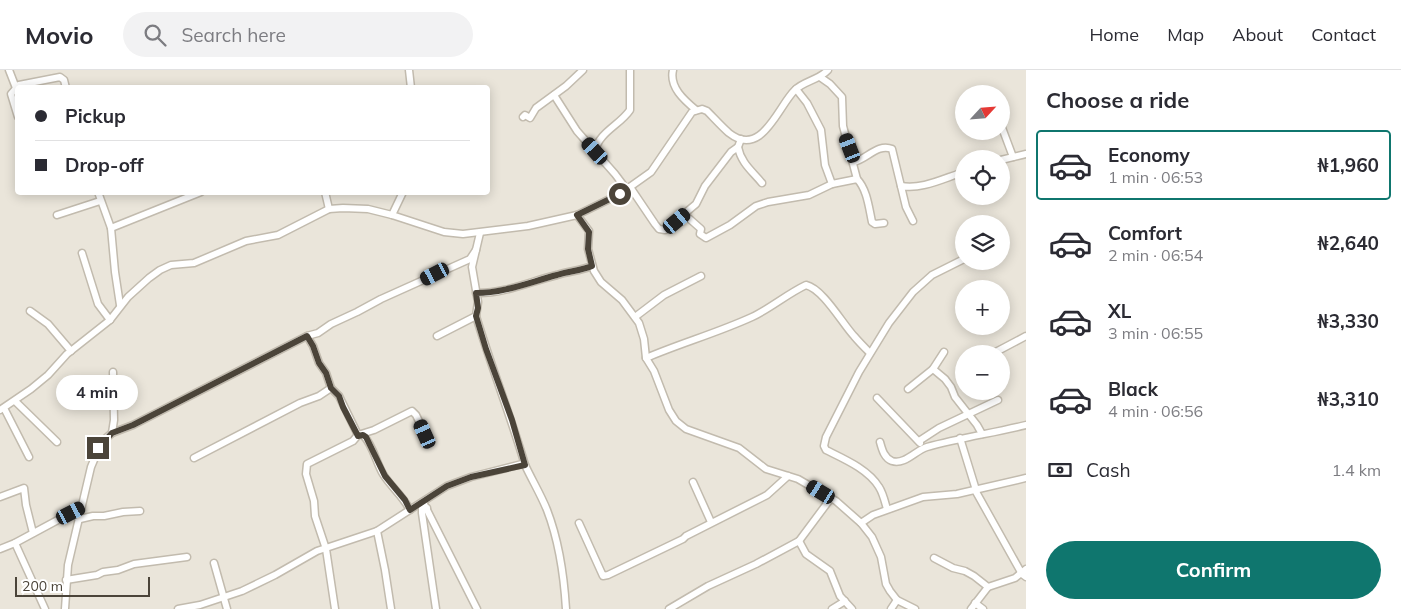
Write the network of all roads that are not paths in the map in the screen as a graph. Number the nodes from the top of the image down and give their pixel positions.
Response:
1 (9, 70) edge
2 (409, 70) edge
3 (584, 70) edge
4 (630, 70) edge
5 (672, 70) edge
6 (828, 70) edge
7 (820, 77) junction
8 (15, 85) edge
9 (19, 85) edge
10 (65, 85) edge
11 (411, 85) edge
12 (15, 89) edge
13 (796, 89) junction
14 (554, 95) junction
15 (15, 108) edge
16 (696, 110) junction
17 (523, 118) dead end
18 (741, 139) junction
19 (1007, 140) edge
20 (738, 146) junction
21 (595, 151) junction
22 (1026, 154) edge
23 (1013, 156) junction
24 (1010, 157) edge
25 (854, 162) junction
26 (955, 175) edge
27 (857, 179) junction
28 (762, 183) dead end
29 (832, 184) junction
30 (628, 189) junction
31 (903, 189) junction
32 (99, 195) edge
33 (193, 195) edge
34 (326, 195) edge
35 (402, 195) edge
36 (100, 201) junction
37 (329, 209) junction
38 (684, 214) junction
39 (57, 215) dead end
40 (392, 215) junction
41 (577, 215) junction
42 (913, 221) dead end
43 (884, 223) dead end
44 (110, 228) junction
45 (480, 233) junction
46 (476, 250) junction
47 (82, 253) dead end
48 (955, 264) edge
49 (592, 266) junction
50 (701, 276) dead end
51 (476, 293) junction
52 (120, 305) junction
53 (30, 311) dead end
54 (476, 316) junction
55 (635, 317) junction
56 (110, 320) junction
57 (307, 336) junction
58 (437, 336) dead end
59 (1026, 336) edge
60 (1009, 345) edge
61 (70, 351) junction
62 (944, 352) dead end
63 (870, 353) junction
64 (646, 358) junction
65 (933, 369) junction
66 (113, 372) dead end
67 (331, 388) junction
68 (908, 389) dead end
69 (877, 398) dead end
70 (998, 400) dead end
71 (15, 401) junction
72 (2, 409) edge
73 (969, 414) junction
74 (1026, 425) edge
75 (112, 433) junction
76 (982, 434) junction
77 (361, 435) junction
78 (960, 438) junction
79 (921, 440) junction
80 (57, 442) dead end
81 (429, 442) dead end
82 (880, 442) dead end
83 (924, 447) junction
84 (29, 457) dead end
85 (194, 458) dead end
86 (525, 465) junction
87 (788, 476) junction
88 (1026, 478) edge
89 (694, 482) dead end
90 (975, 490) junction
91 (0, 498) edge
92 (831, 498) junction
93 (425, 505) junction
94 (80, 508) junction
95 (887, 509) junction
96 (410, 510) junction
97 (140, 511) dead end
98 (71, 513) junction
99 (80, 519) junction
100 (711, 522) junction
101 (579, 523) dead end
102 (861, 523) junction
103 (377, 531) junction
104 (33, 533) junction
105 (800, 541) junction
106 (15, 543) junction
107 (0, 549) edge
108 (326, 549) junction
109 (187, 557) dead end
110 (934, 558) dead end
111 (214, 563) dead end
112 (1025, 573) edge
113 (66, 580) junction
114 (988, 587) junction
115 (224, 597) junction
116 (897, 600) junction
117 (845, 601) junction
118 (973, 606) edge
119 (45, 609) edge
120 (66, 609) edge
121 (178, 609) edge
122 (227, 609) edge
123 (335, 609) edge
124 (391, 609) edge
125 (436, 609) edge
126 (477, 609) edge
127 (566, 609) edge
128 (668, 609) edge
129 (832, 609) edge
130 (852, 609) edge
131 (891, 609) edge
132 (915, 609) edge
133 (983, 609) edge

1 - 8 street
2 - 11 street
3 - 14 street
4 - 21 street
5 - 16 street
6 - 7 street
7 - 13 street
7 - 25 street
9 - 10 street
12 - 15 street
13 - 18 street
13 - 29 street
14 - 17 street
14 - 21 street
16 - 18 street
16 - 30 street
18 - 20 street
19 - 23 street
20 - 28 street
20 - 38 street
21 - 30 street
22 - 23 street
23 - 24 street
25 - 27 street
25 - 31 street
26 - 31 street
27 - 29 street
27 - 43 street
29 - 38 street
30 - 38 street
30 - 41 street
31 - 42 street
32 - 36 street
33 - 44 street
34 - 37 street
35 - 40 street
36 - 39 street
36 - 44 street
37 - 40 street
37 - 52 street
40 - 45 street
41 - 45 street
41 - 49 street
44 - 52 street
45 - 46 street
46 - 51 street
46 - 57 street
47 - 56 street
48 - 63 street
49 - 51 street
49 - 55 street
50 - 55 street
51 - 54 street
52 - 56 street
53 - 61 street
54 - 58 street
54 - 86 street
55 - 64 street
56 - 61 street
57 - 67 street
57 - 75 street
59 - 60 street
61 - 71 street
62 - 65 street
63 - 64 street
63 - 95 street
64 - 87 street
65 - 68 street
65 - 73 street
66 - 75 street
67 - 77 street
67 - 85 street
69 - 79 street
70 - 73 street
71 - 72 street
71 - 80 street
72 - 84 street
73 - 76 street
73 - 79 street
74 - 76 street
75 - 94 street
76 - 78 street
77 - 81 street
77 - 96 street
77 - 108 street
78 - 83 street
78 - 90 street
79 - 83 street
82 - 83 street
86 - 93 street
86 - 127 street
87 - 92 street
87 - 100 street
88 - 90 street
89 - 100 street
90 - 95 street
90 - 112 street
91 - 104 street
92 - 102 street
92 - 105 street
93 - 96 street
93 - 125 street
93 - 126 street
94 - 98 street
94 - 99 street
95 - 102 street
96 - 103 street
97 - 99 street
98 - 99 street
98 - 104 street
99 - 113 street
100 - 101 street
102 - 116 street
103 - 108 street
103 - 124 street
104 - 106 street
105 - 117 street
105 - 128 street
106 - 107 street
106 - 119 street
108 - 115 street
108 - 123 street
109 - 113 street
110 - 114 street
111 - 115 street
112 - 114 street
113 - 120 street
114 - 118 street
115 - 121 street
115 - 122 street
116 - 131 street
116 - 132 street
117 - 129 street
117 - 130 street
118 - 133 street

